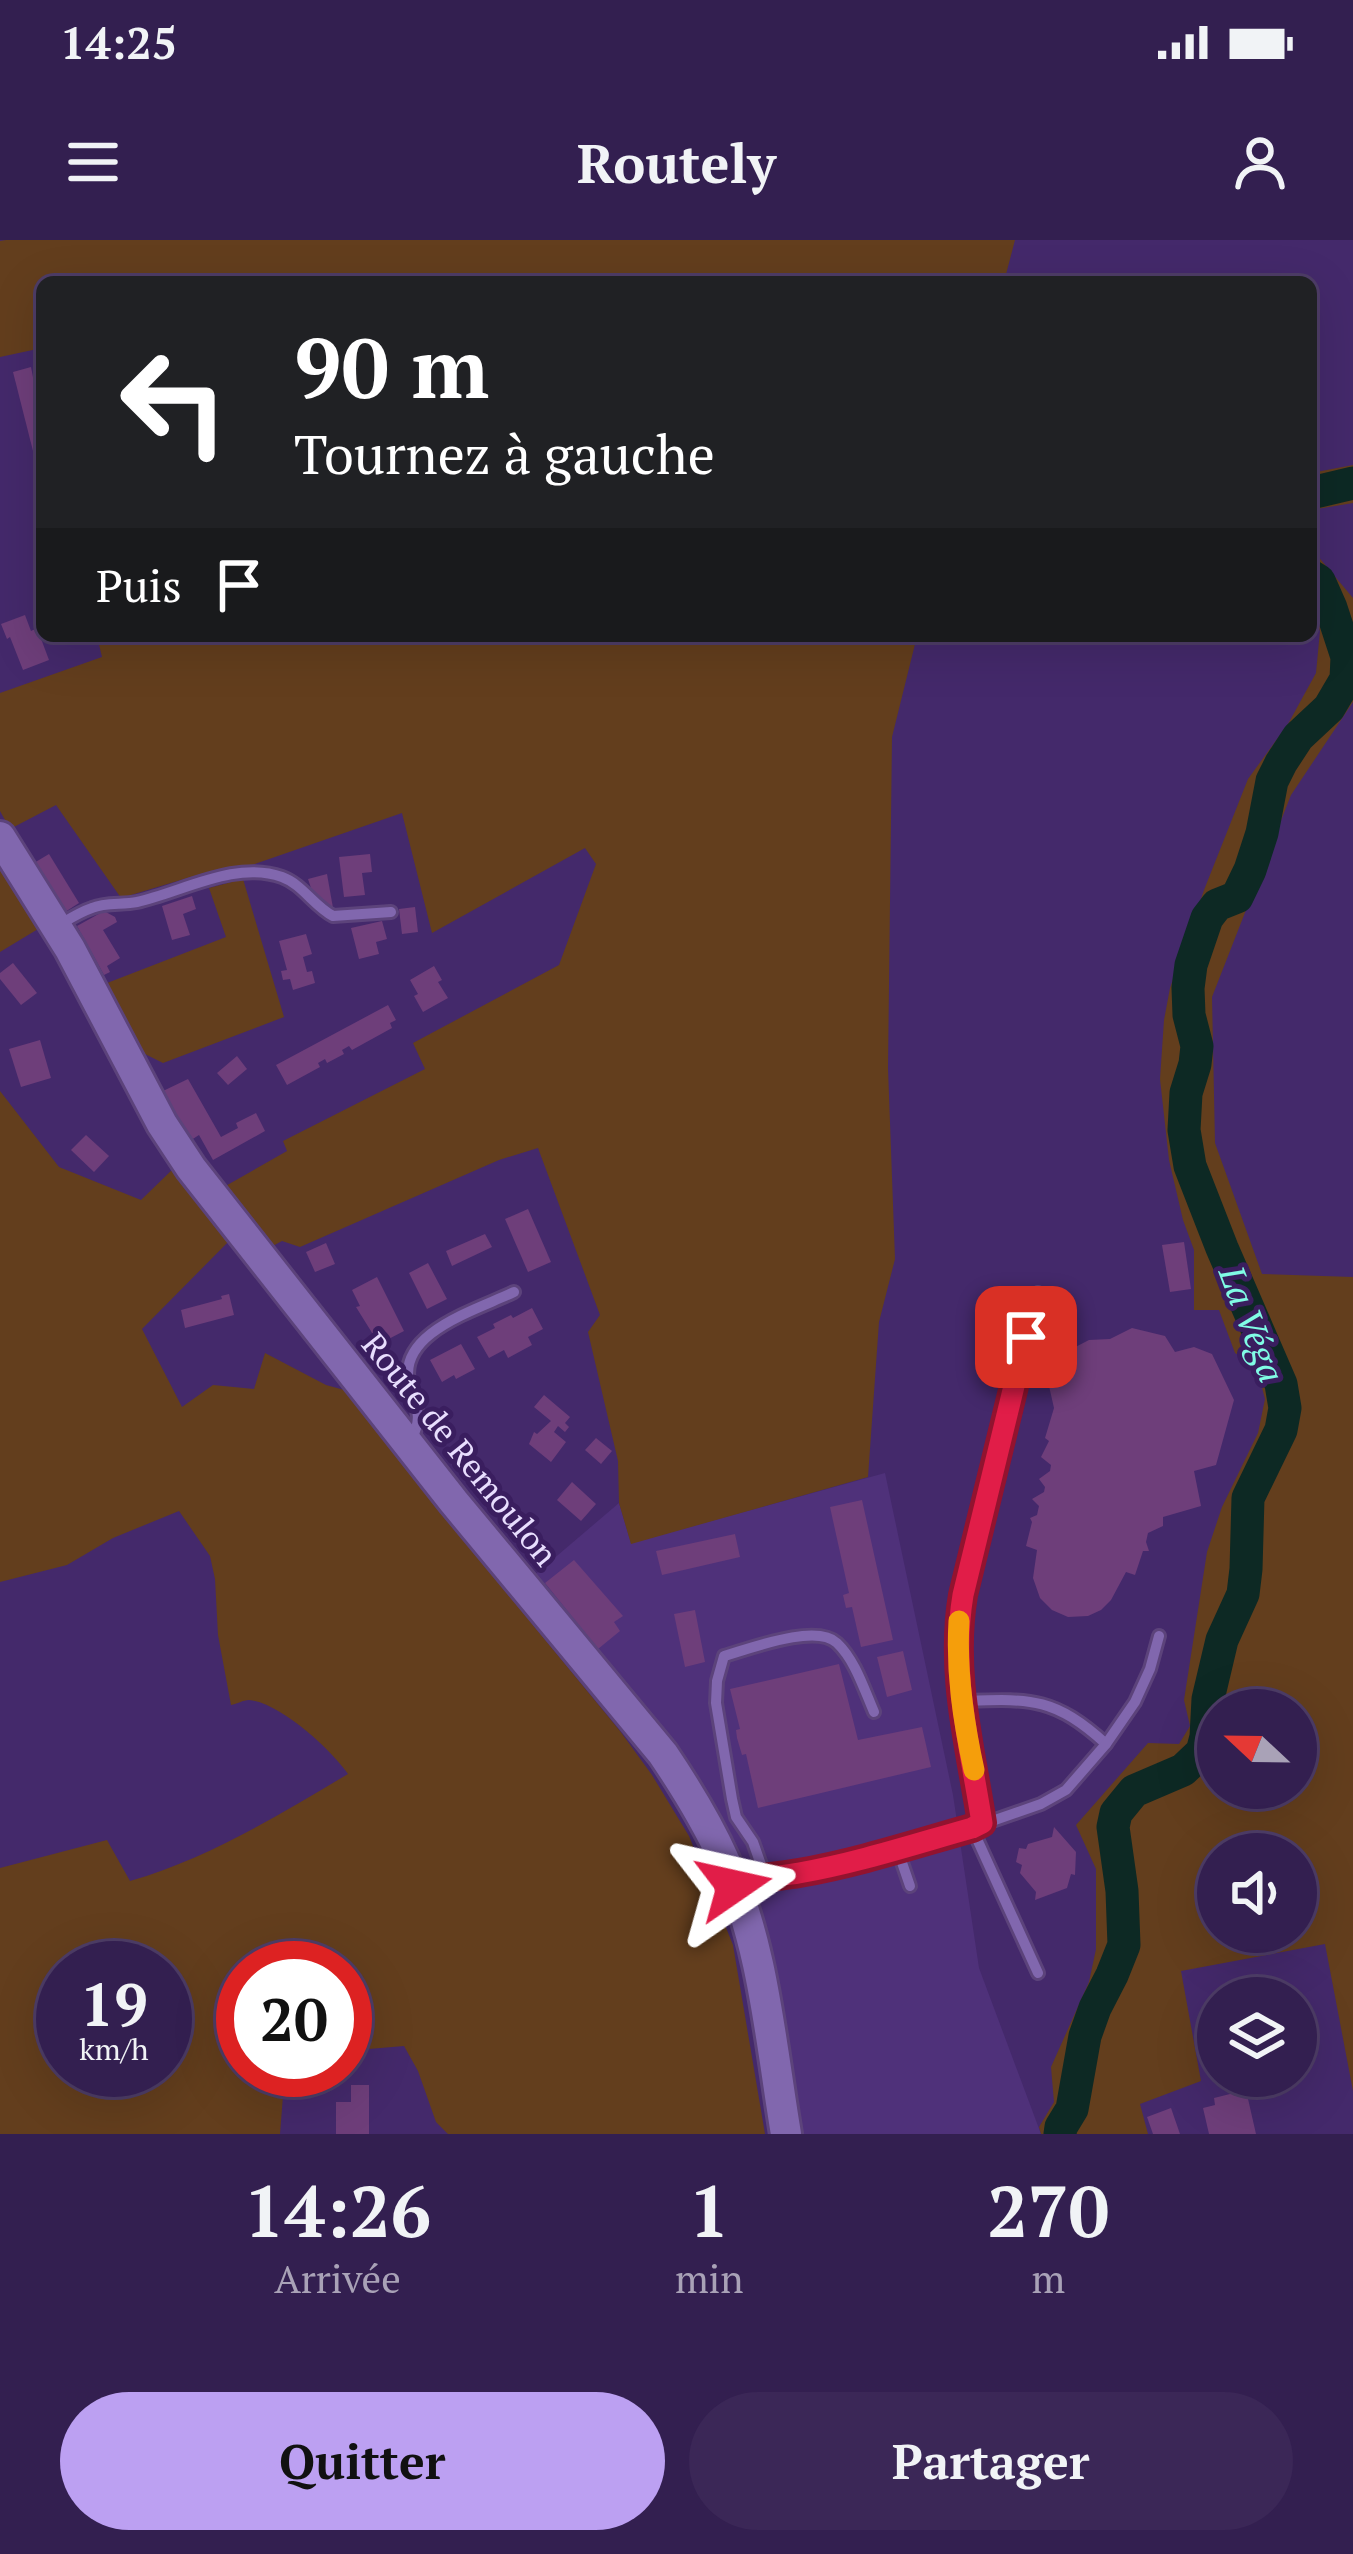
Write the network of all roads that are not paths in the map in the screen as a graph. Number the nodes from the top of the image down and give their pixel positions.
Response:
1 (0, 837) edge
2 (392, 912) dead end
3 (56, 927) junction
4 (514, 1292) dead end
5 (1038, 1293) dead end
6 (408, 1444) junction
7 (1160, 1636) dead end
8 (961, 1701) junction
9 (874, 1712) dead end
10 (1106, 1744) junction
11 (977, 1826) junction
12 (897, 1848) junction
13 (765, 1876) junction
14 (734, 1886) junction
15 (910, 1886) dead end
16 (1038, 1972) dead end
17 (785, 2134) edge

1 - 3 main road, Route de Remoulon
2 - 3 lane
3 - 6 main road, Route de Remoulon
4 - 6 lane
5 - 8 lane
6 - 14 main road, Route de Remoulon
7 - 10 lane
8 - 10 lane
8 - 11 lane
9 - 13 lane
10 - 11 lane
11 - 12 lane
11 - 16 lane
12 - 13 lane
12 - 15 lane
13 - 14 lane
14 - 17 main road, Route de Remoulon

